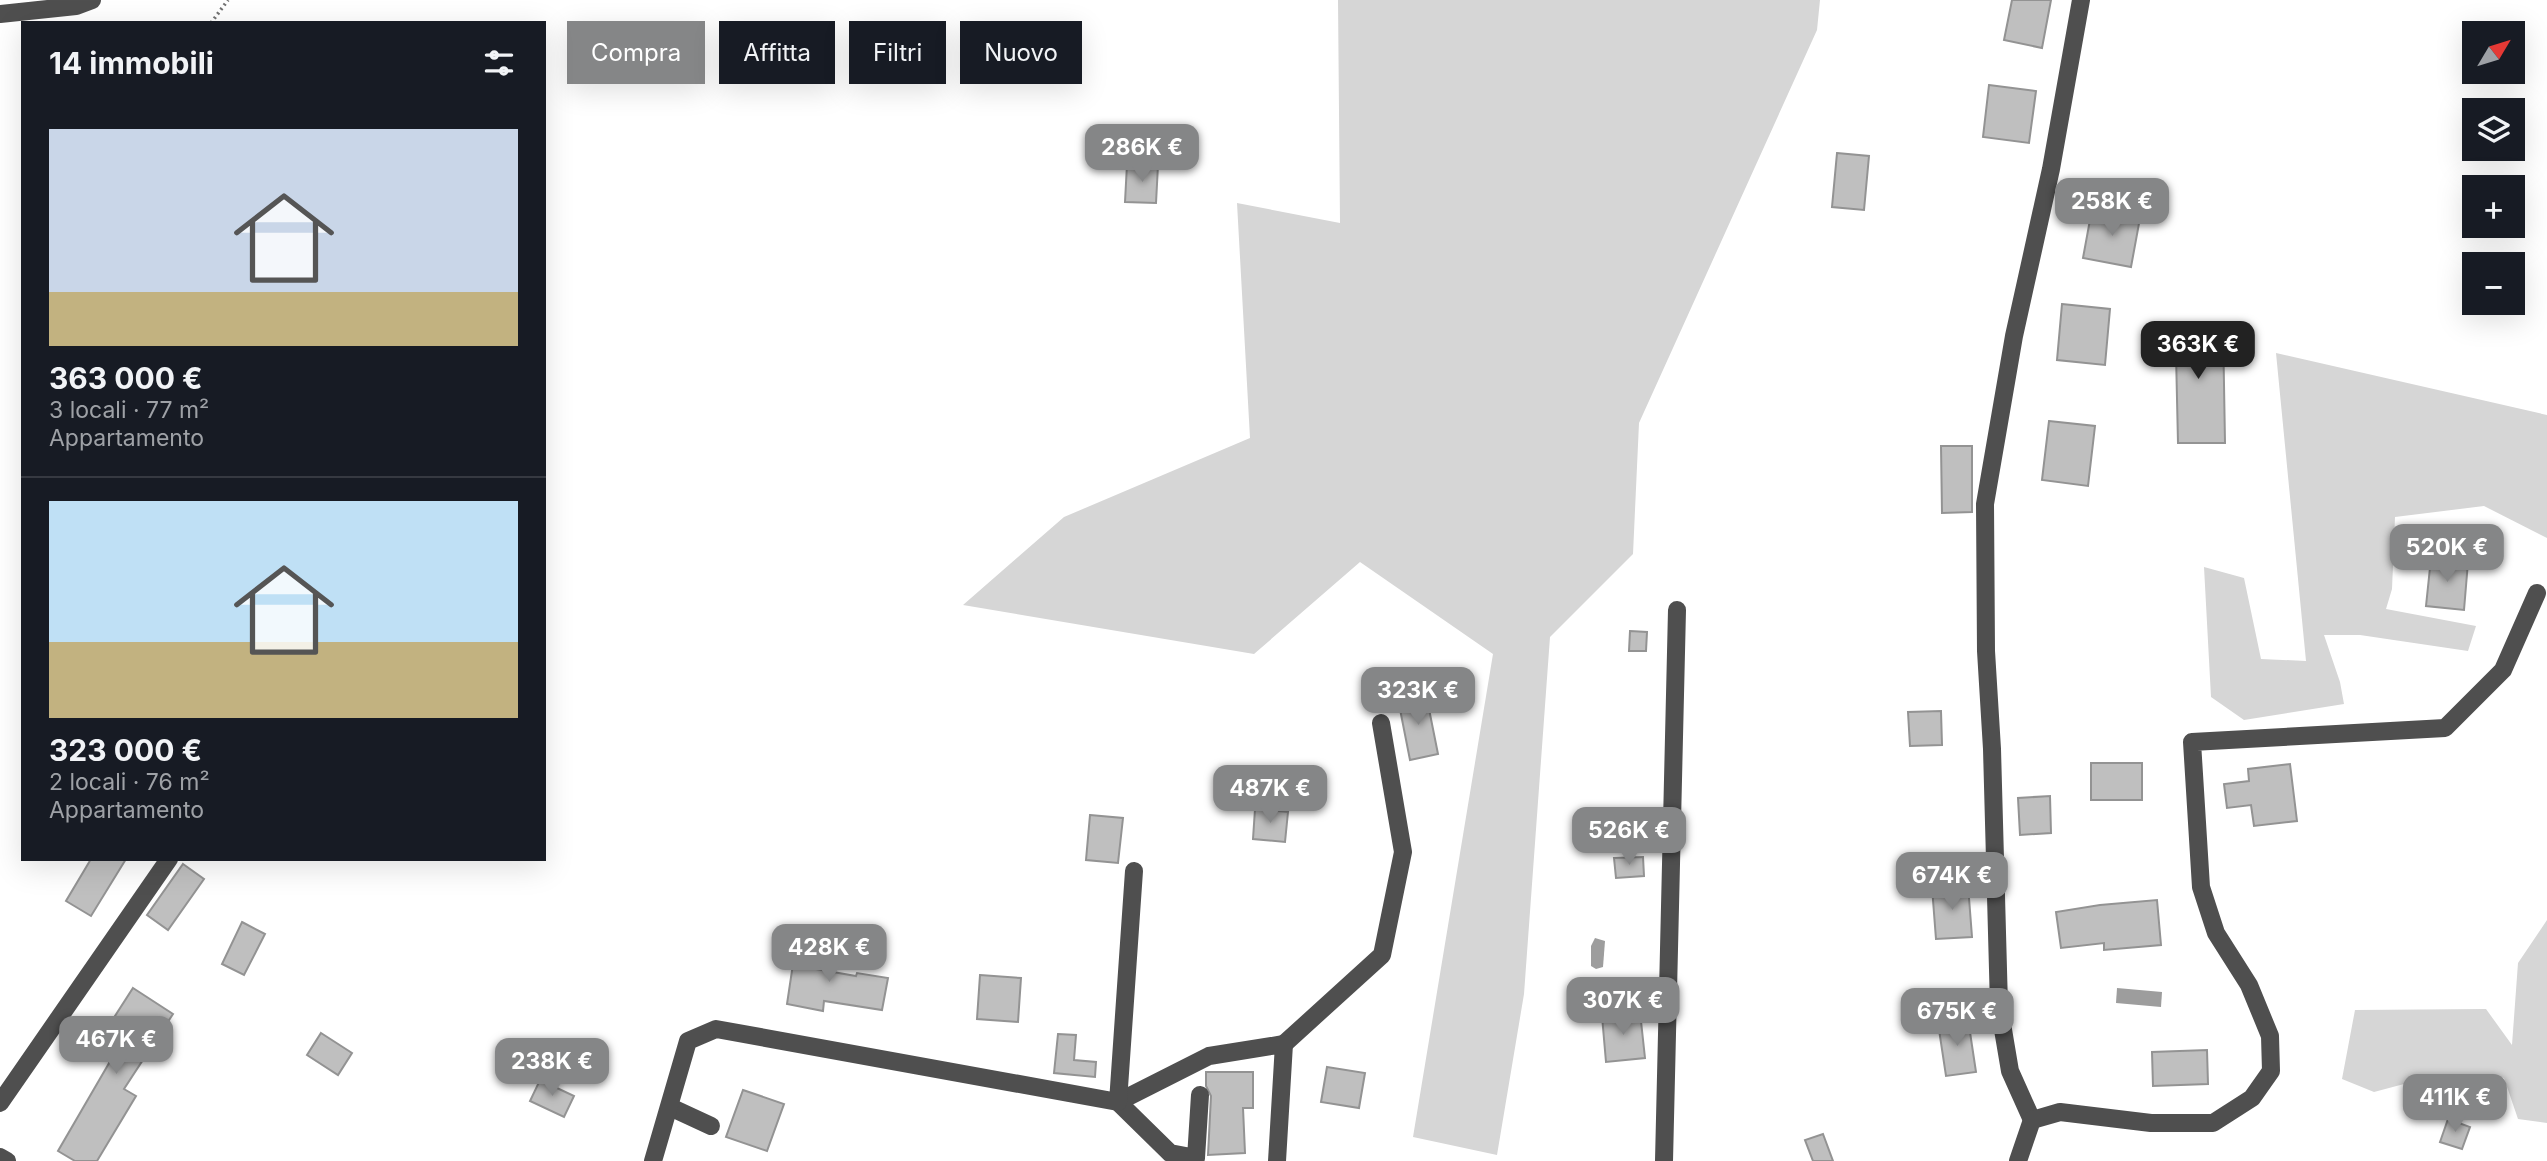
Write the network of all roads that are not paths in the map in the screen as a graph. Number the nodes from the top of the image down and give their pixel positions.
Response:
1 (92, 0) edge
2 (2081, 0) edge
3 (0, 14) edge
4 (2537, 593) dead end
5 (1677, 610) dead end
6 (1381, 723) dead end
7 (168, 861) edge
8 (1134, 871) dead end
9 (1284, 1044) junction
10 (1200, 1095) dead end
11 (1118, 1102) junction
12 (0, 1103) edge
13 (670, 1107) junction
14 (2032, 1120) junction
15 (711, 1126) dead end
16 (0, 1157) edge
17 (7, 1161) edge
18 (653, 1161) edge
19 (1277, 1161) edge
20 (1664, 1161) edge
21 (2018, 1161) edge

1 - 3 street
2 - 14 street
4 - 14 street
5 - 20 street
6 - 9 street
7 - 12 street
8 - 11 street
9 - 11 street
9 - 19 street
10 - 11 street
11 - 13 street
13 - 15 street
13 - 18 street
14 - 21 street
16 - 17 street

